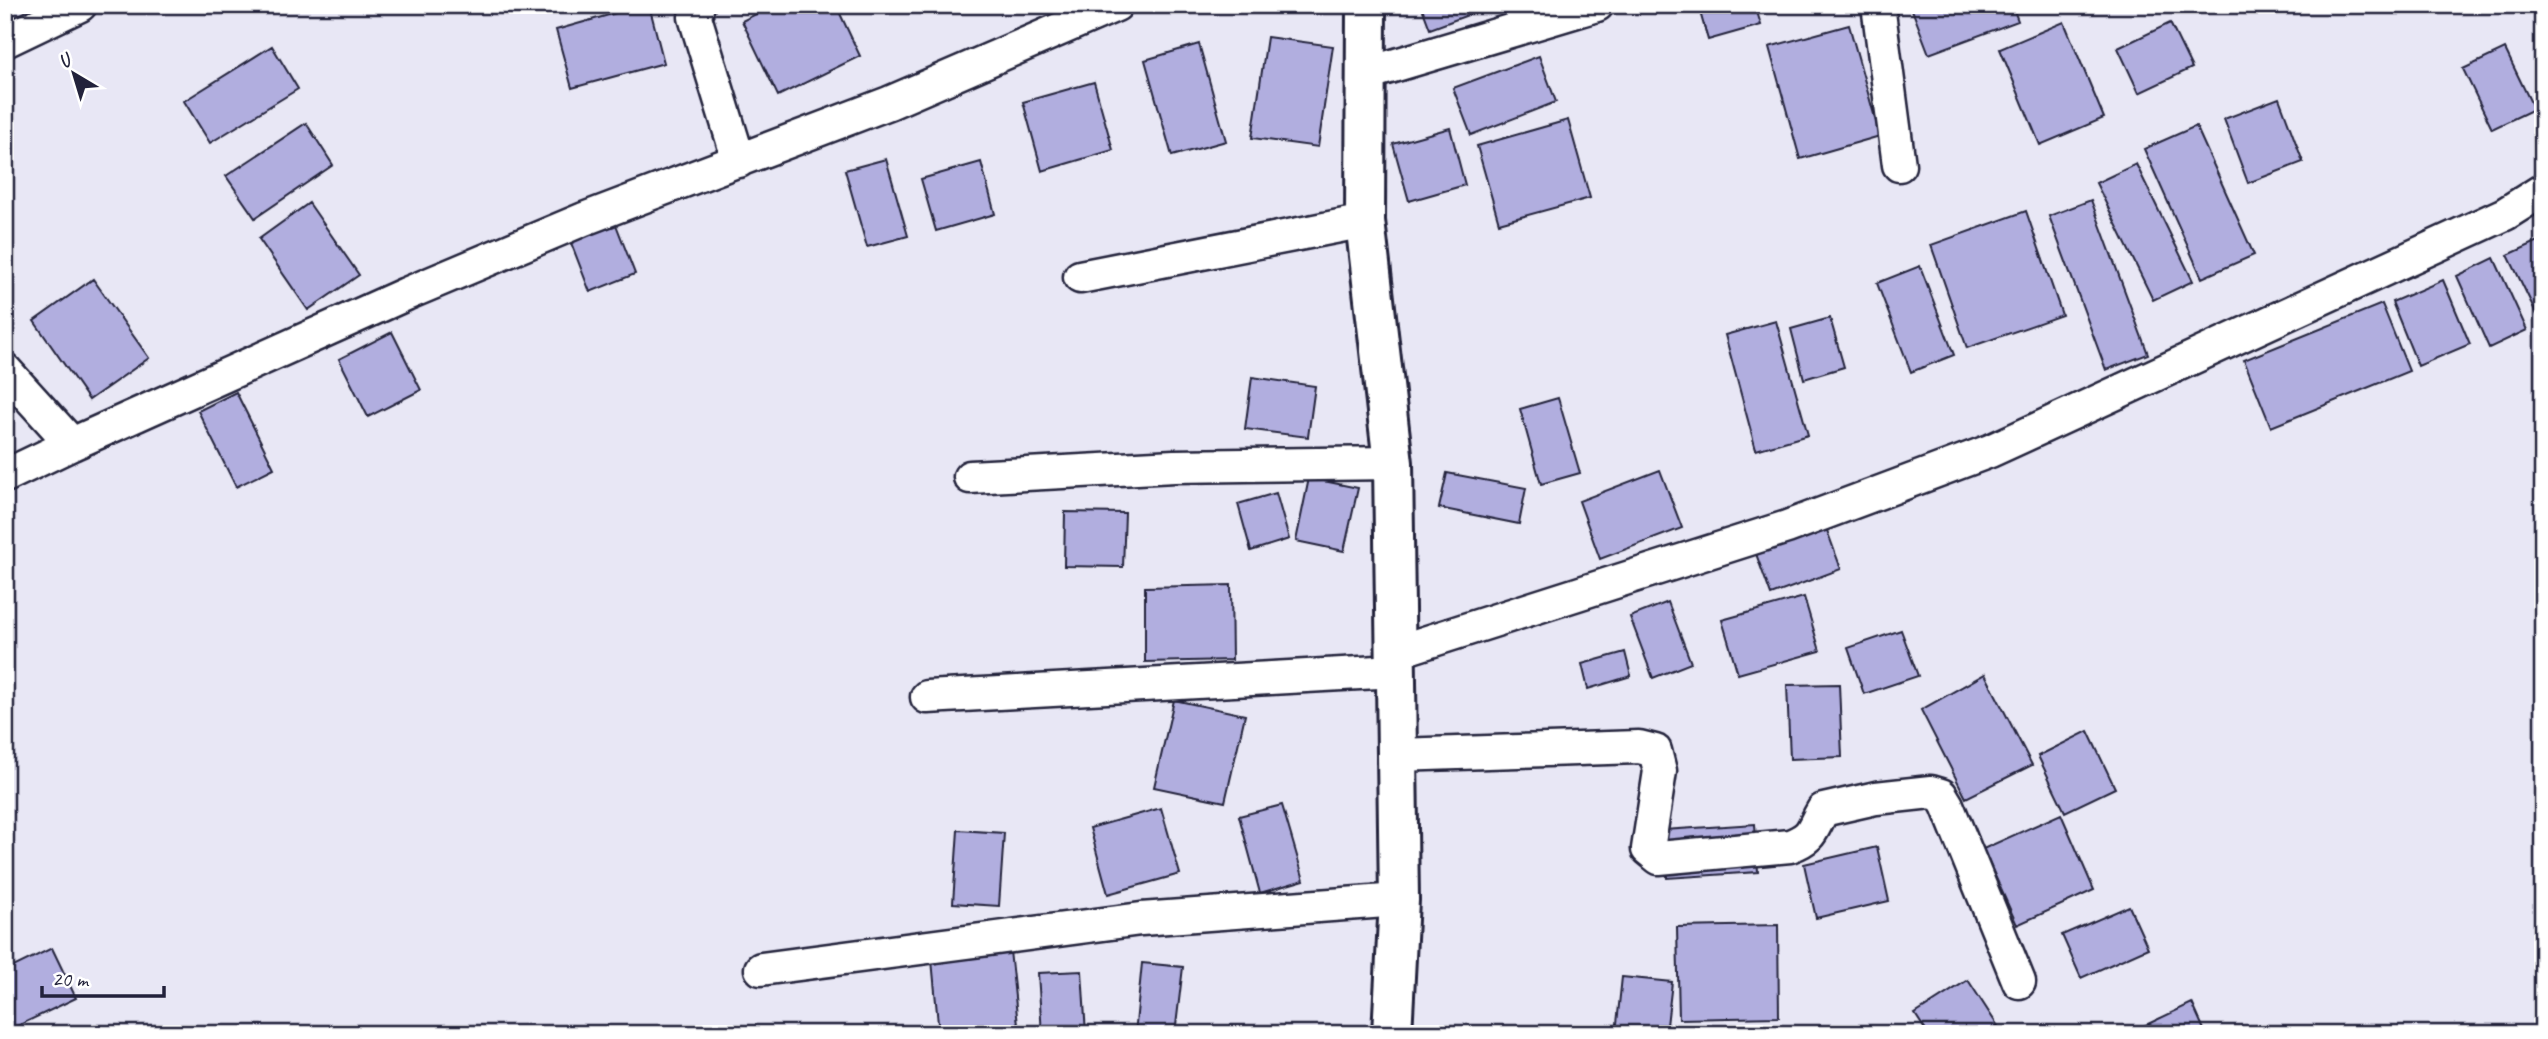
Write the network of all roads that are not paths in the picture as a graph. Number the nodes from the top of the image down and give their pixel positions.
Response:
1 (80, 5) edge
2 (698, 5) edge
3 (1116, 5) edge
4 (1366, 5) edge
5 (1597, 5) edge
6 (1878, 5) edge
7 (5, 41) edge
8 (1366, 74) junction
9 (739, 161) junction
10 (1899, 165) dead end
11 (2543, 190) edge
12 (1365, 221) junction
13 (1080, 277) dead end
14 (5, 370) edge
15 (72, 443) junction
16 (1394, 463) junction
17 (5, 476) edge
18 (970, 477) dead end
19 (1396, 662) junction
20 (927, 697) dead end
21 (1397, 755) junction
22 (1399, 900) junction
23 (761, 969) dead end
24 (2019, 982) dead end
25 (1392, 1034) edge

1 - 7 street
2 - 9 street
3 - 9 street
4 - 8 main road
5 - 8 street
6 - 10 street
8 - 12 main road
9 - 15 street
11 - 19 street
12 - 13 street
12 - 16 main road
14 - 15 street
15 - 17 street
16 - 18 street
16 - 19 main road
19 - 20 street
19 - 21 main road
21 - 22 main road
21 - 24 street
22 - 23 street
22 - 25 main road

